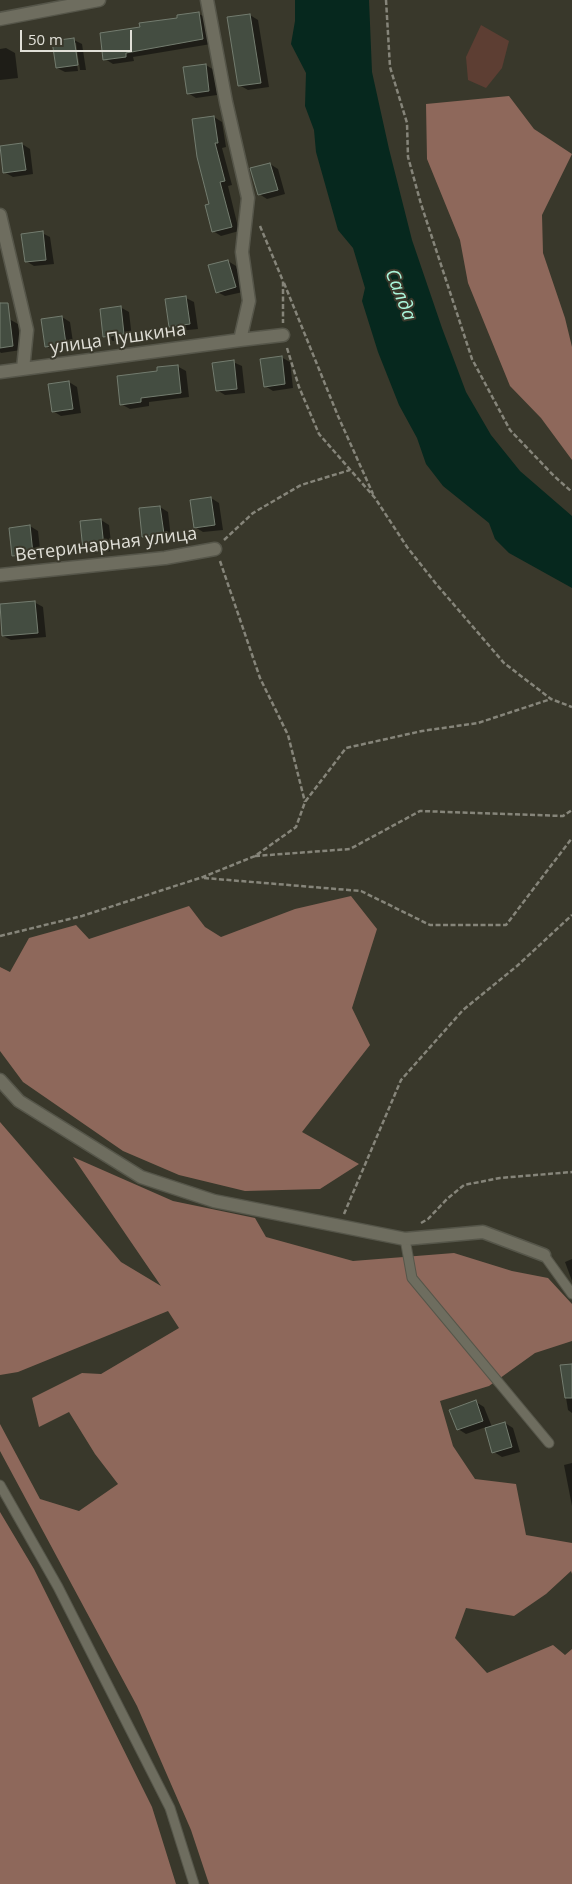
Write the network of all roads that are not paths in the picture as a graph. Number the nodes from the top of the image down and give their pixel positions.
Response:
1 (99, 0) edge
2 (207, 0) edge
3 (0, 19) edge
4 (0, 215) edge
5 (283, 335) road end
6 (240, 340) junction
7 (23, 369) junction
8 (0, 372) edge
9 (215, 549) road end
10 (0, 575) edge
11 (0, 1080) edge
12 (405, 1239) junction
13 (544, 1256) joint
14 (572, 1294) edge
15 (549, 1443) dead end
16 (0, 1484) edge
17 (194, 1884) edge

1 - 3 street
2 - 6 street
4 - 7 street
5 - 6 street, улица Пушкина
6 - 7 street, улица Пушкина
7 - 8 street, улица Пушкина
9 - 10 street, Ветеринарная улица
11 - 12 street
12 - 13 street
12 - 15 lane
13 - 14 lane
16 - 17 lane

